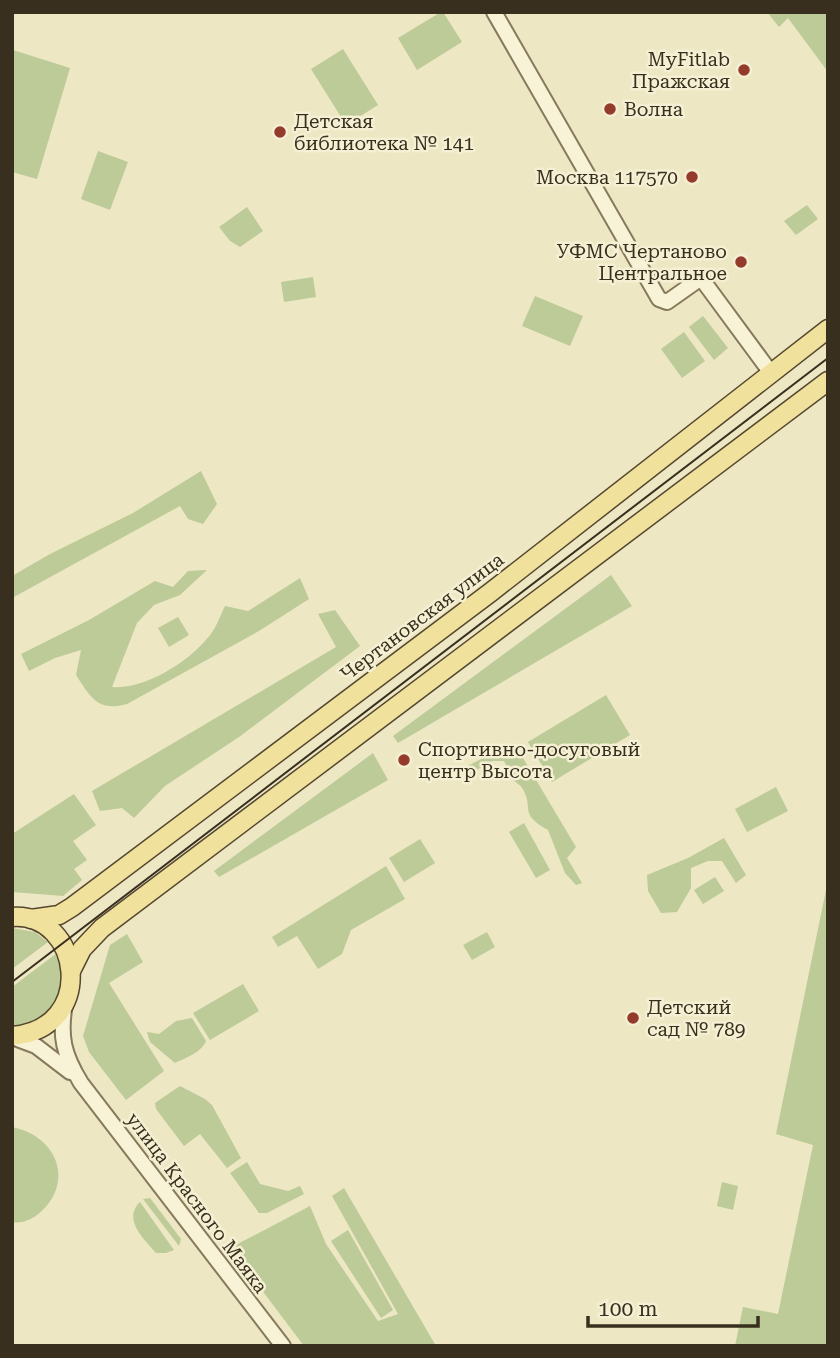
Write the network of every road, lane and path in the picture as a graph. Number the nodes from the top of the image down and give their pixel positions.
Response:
1 (494, 12) edge
2 (828, 329) edge
3 (771, 373) junction
4 (828, 381) edge
5 (18, 917) edge
6 (71, 971) junction
7 (65, 1004) junction
8 (12, 1036) edge
9 (81, 1083) junction
10 (283, 1346) edge

1 - 3 street
2 - 3 main road, Чертановская улица
3 - 5 main road, Чертановская улица
4 - 6 main road
5 - 6 main road, Чертановская улица
6 - 7 main road
7 - 8 main road
7 - 9 street, улица Красного Маяка
8 - 9 street, улица Красного Маяка
9 - 10 street, улица Красного Маяка

